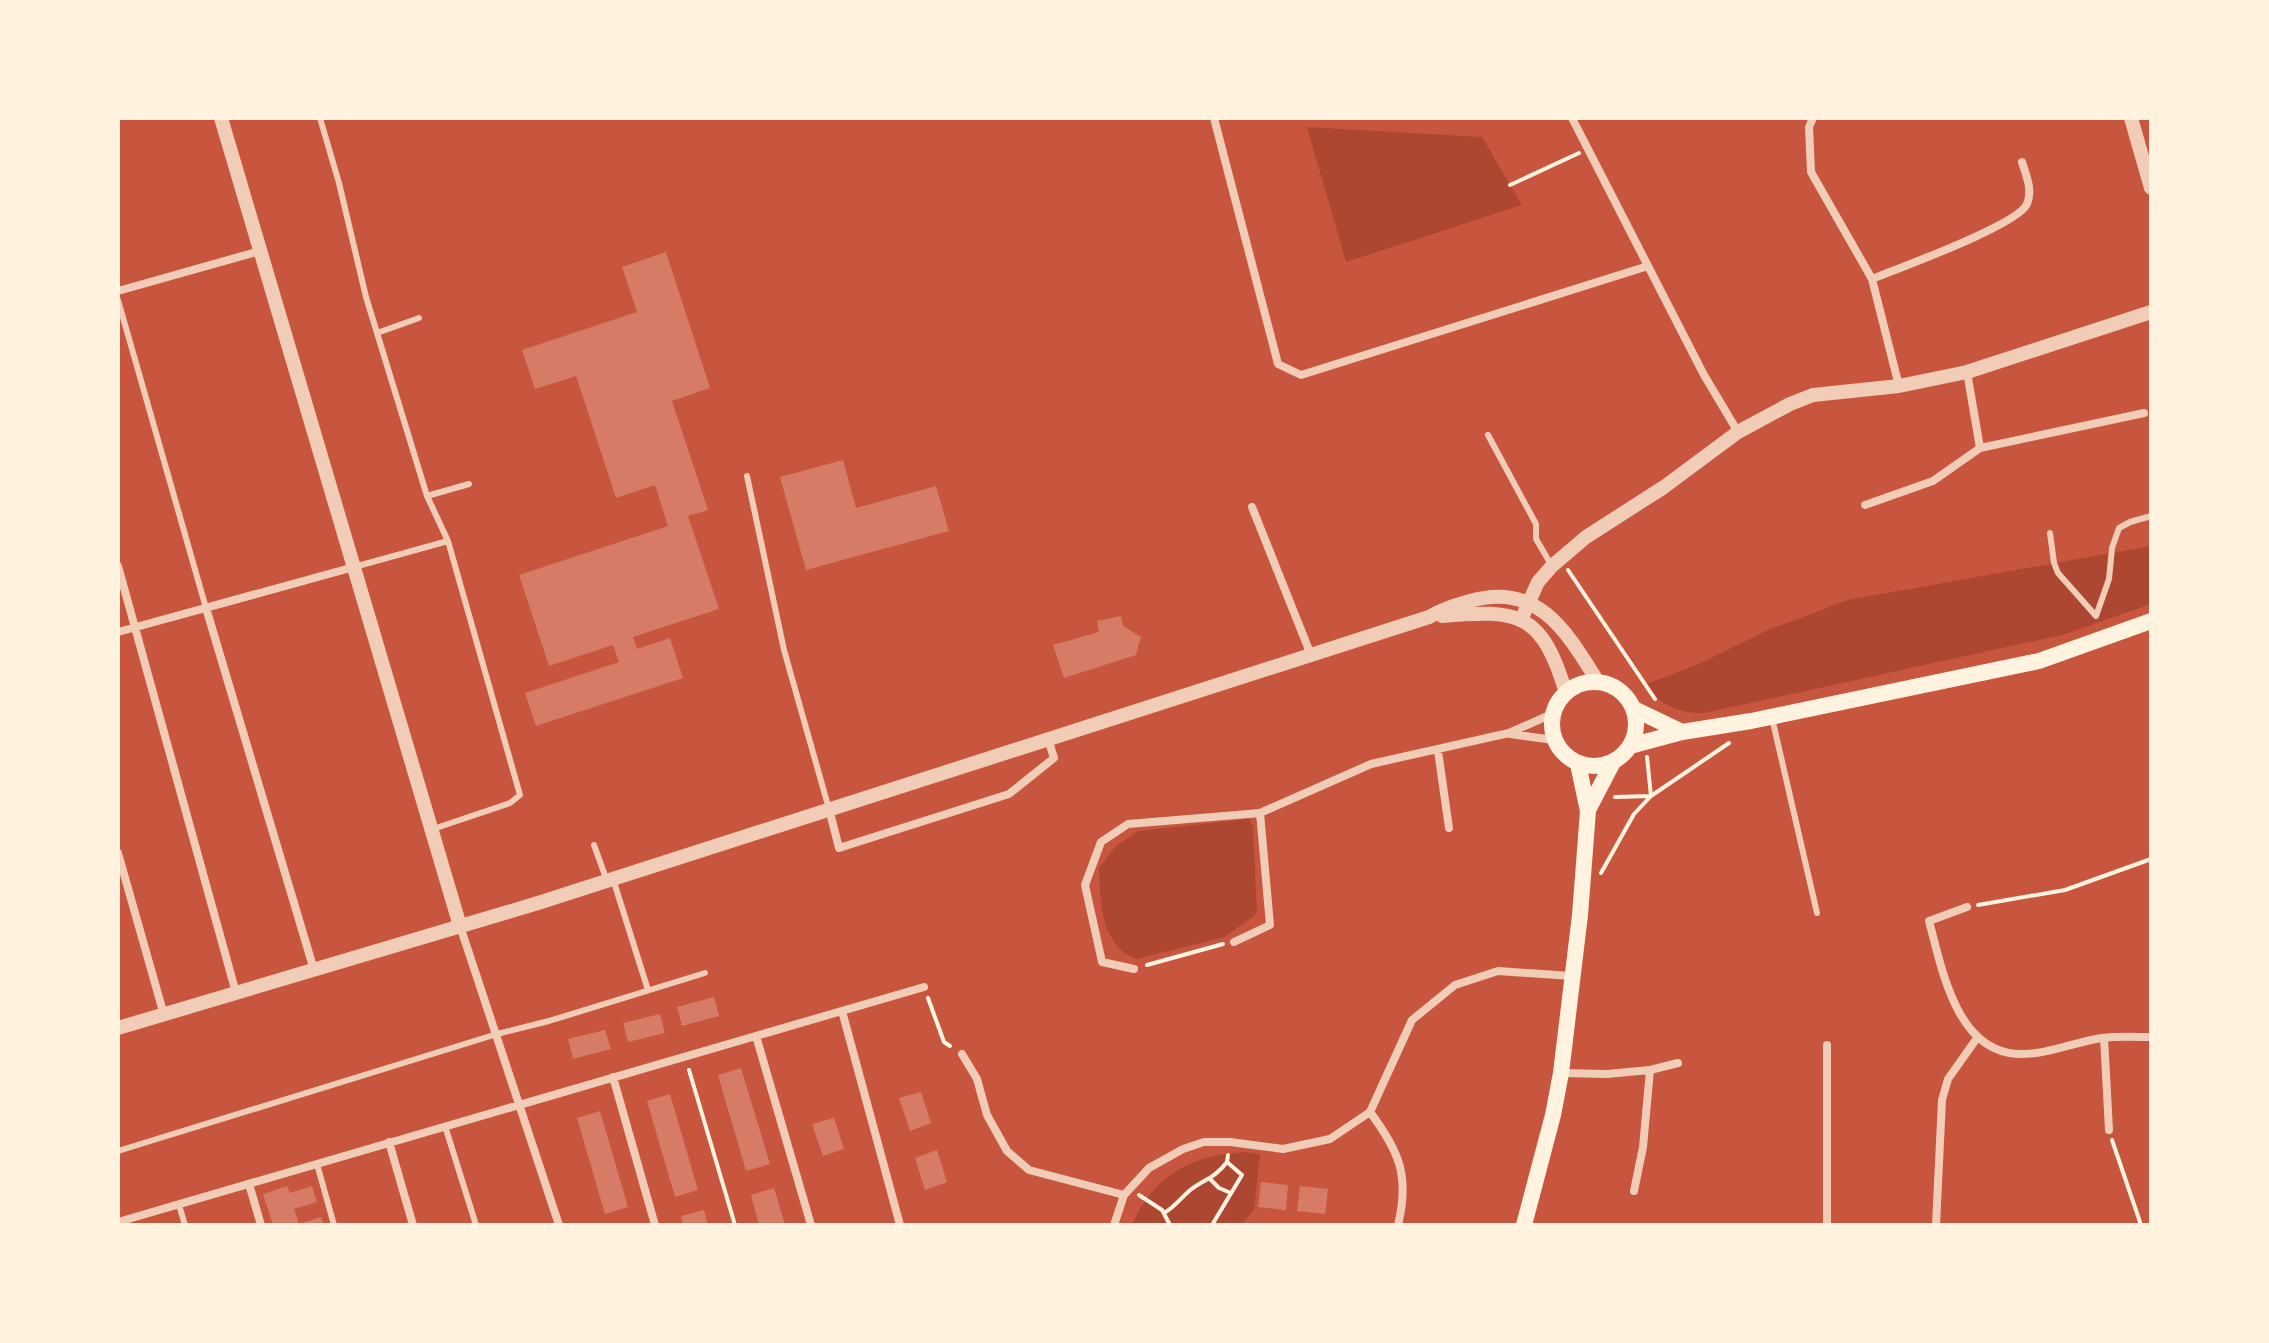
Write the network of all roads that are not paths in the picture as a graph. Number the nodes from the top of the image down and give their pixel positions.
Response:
1 (221, 118) edge
2 (320, 118) edge
3 (1214, 118) edge
4 (1572, 118) edge
5 (1813, 118) edge
6 (2131, 118) edge
7 (2022, 162) dead end
8 (2151, 188) edge
9 (260, 251) junction
10 (1648, 266) junction
11 (1872, 279) junction
12 (118, 291) edge
13 (118, 300) edge
14 (2151, 312) edge
15 (419, 318) dead end
16 (377, 333) junction
17 (1967, 372) junction
18 (1899, 386) junction
19 (2144, 413) dead end
20 (1738, 432) junction
21 (1488, 435) dead end
22 (1980, 448) junction
23 (747, 476) dead end
24 (469, 484) dead end
25 (427, 496) junction
26 (1865, 505) dead end
27 (1252, 507) dead end
28 (2151, 516) edge
29 (2050, 533) dead end
30 (448, 541) junction
31 (118, 566) edge
32 (1552, 566) junction
33 (354, 567) junction
34 (1529, 603) junction
35 (206, 608) junction
36 (2096, 616) junction
37 (1429, 617) junction
38 (1521, 620) junction
39 (2151, 621) edge
40 (136, 627) junction
41 (118, 632) edge
42 (2101, 640) junction
43 (1311, 655) junction
44 (1598, 682) junction
45 (1566, 693) junction
46 (1634, 709) junction
47 (1552, 714) junction
48 (1771, 715) junction
49 (1682, 732) junction
50 (1509, 733) junction
51 (1048, 738) junction
52 (1554, 740) junction
53 (1630, 746) junction
54 (1438, 751) junction
55 (1613, 762) junction
56 (1578, 764) junction
57 (829, 809) junction
58 (1588, 811) junction
59 (1260, 813) junction
60 (1449, 828) dead end
61 (431, 829) junction
62 (594, 845) dead end
63 (118, 853) edge
64 (610, 880) junction
65 (1967, 907) road end
66 (1817, 913) dead end
67 (460, 926) junction
68 (1234, 942) road end
69 (1134, 969) road end
70 (314, 970) junction
71 (705, 973) dead end
72 (1573, 976) junction
73 (924, 987) road end
74 (648, 990) junction
75 (236, 993) junction
76 (842, 1011) junction
77 (164, 1015) junction
78 (118, 1028) edge
79 (497, 1034) junction
80 (756, 1036) junction
81 (2151, 1037) edge
82 (1977, 1038) junction
83 (2104, 1038) junction
84 (1827, 1045) dead end
85 (962, 1054) road end
86 (1678, 1063) dead end
87 (1650, 1070) junction
88 (1561, 1073) junction
89 (613, 1077) junction
90 (520, 1104) junction
91 (1370, 1112) junction
92 (445, 1126) junction
93 (2109, 1130) road end
94 (389, 1142) junction
95 (118, 1151) edge
96 (317, 1164) junction
97 (249, 1184) junction
98 (1634, 1191) dead end
99 (1127, 1192) junction
100 (179, 1205) junction
101 (118, 1222) edge
102 (185, 1225) edge
103 (261, 1225) edge
104 (334, 1225) edge
105 (413, 1225) edge
106 (476, 1225) edge
107 (559, 1225) edge
108 (655, 1225) edge
109 (811, 1225) edge
110 (900, 1225) edge
111 (1114, 1225) edge
112 (1398, 1225) edge
113 (1524, 1225) edge
114 (1827, 1225) edge
115 (1936, 1225) edge

1 - 9 street
2 - 16 lane
3 - 10 street
4 - 10 street
5 - 11 street
6 - 8 street
7 - 11 street
9 - 12 street
9 - 33 street
10 - 20 street
11 - 18 street
13 - 35 lane
14 - 17 street
15 - 16 lane
16 - 25 lane
17 - 18 street
17 - 22 street
18 - 20 street
19 - 22 street
20 - 32 street
21 - 32 lane
22 - 26 street
23 - 57 lane
24 - 25 lane
25 - 30 lane
27 - 43 street
28 - 36 lane
29 - 36 lane
30 - 33 lane
30 - 61 lane
31 - 40 street
32 - 34 street
33 - 35 street
33 - 61 street
34 - 37 street
34 - 38 street
34 - 44 street
35 - 40 street
35 - 70 street
36 - 42 lane
37 - 38 street
37 - 43 street
38 - 45 street
39 - 42 main road
40 - 41 street
40 - 75 street
42 - 48 main road
43 - 51 street
44 - 45 main road
44 - 46 main road
45 - 47 main road
46 - 49 main road
46 - 53 main road
47 - 50 street
47 - 52 main road
48 - 49 main road
48 - 66 lane
49 - 53 main road
50 - 52 street
50 - 54 street
51 - 57 street
51 - 57 street
52 - 56 main road
53 - 55 main road
54 - 59 street
54 - 60 street
55 - 56 main road
55 - 58 main road
56 - 58 main road
57 - 64 street
58 - 72 main road
59 - 68 street
59 - 69 street
61 - 67 street
62 - 64 lane
63 - 77 street
64 - 67 street
64 - 74 lane
65 - 82 street
67 - 70 street
67 - 79 street
70 - 75 street
71 - 74 lane
72 - 88 main road
72 - 91 street
73 - 76 street
74 - 79 lane
75 - 77 street
76 - 80 street
76 - 110 street
77 - 78 street
79 - 90 street
79 - 95 lane
80 - 89 street
80 - 109 street
81 - 83 street
82 - 83 street
82 - 115 street
83 - 93 street
84 - 114 street
85 - 99 street
86 - 87 street
87 - 88 street
87 - 98 street
88 - 113 main road
89 - 90 street
89 - 108 street
90 - 92 street
90 - 107 street
91 - 99 street
91 - 112 street
92 - 94 street
92 - 106 lane
94 - 96 street
94 - 105 street
96 - 97 street
96 - 104 lane
97 - 100 street
97 - 103 street
99 - 111 street
100 - 101 street
100 - 102 lane

